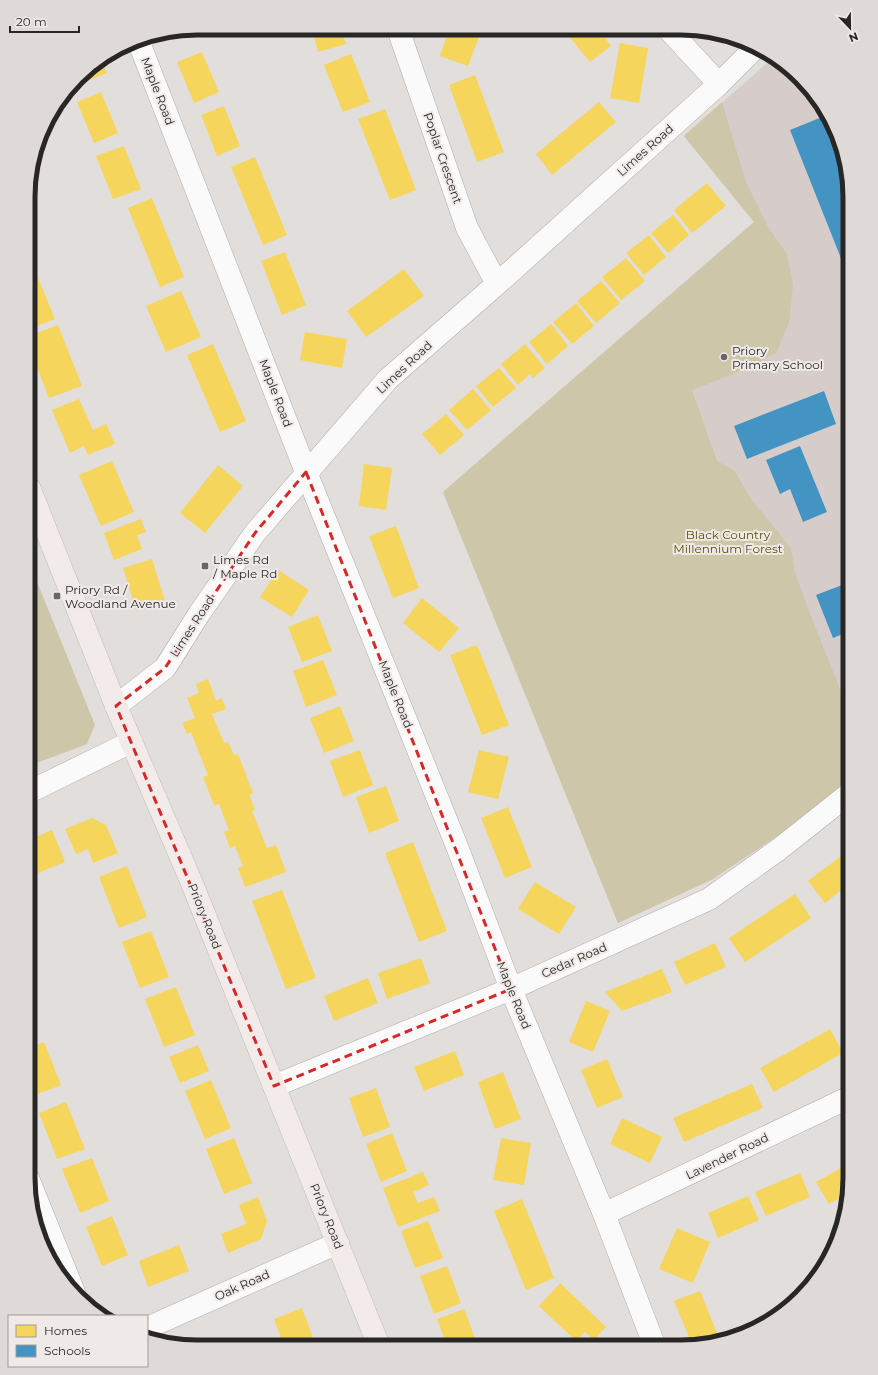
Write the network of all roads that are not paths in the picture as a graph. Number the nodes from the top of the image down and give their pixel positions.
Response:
1 (400, 35) edge
2 (674, 35) edge
3 (140, 45) edge
4 (752, 51) edge
5 (719, 84) junction
6 (497, 284) junction
7 (306, 472) junction
8 (35, 501) edge
9 (116, 706) junction
10 (131, 742) junction
11 (35, 789) edge
12 (843, 799) edge
13 (511, 989) junction
14 (274, 1086) junction
15 (843, 1100) edge
16 (36, 1197) edge
17 (604, 1214) junction
18 (338, 1243) junction
19 (68, 1277) edge
20 (148, 1328) edge
21 (377, 1340) edge
22 (652, 1340) edge

1 - 6 street, Poplar Crescent
2 - 5 street
3 - 7 street, Maple Road
4 - 5 street, Limes Road
5 - 6 street, Limes Road
6 - 7 street, Limes Road
7 - 9 street, Limes Road
7 - 13 street, Maple Road
8 - 9 main road, Priory Road
9 - 10 main road, Priory Road
10 - 11 street
10 - 14 main road, Priory Road
12 - 13 street, Cedar Road
13 - 14 street, Cedar Road
13 - 17 street, Maple Road
14 - 18 main road, Priory Road
15 - 17 street, Lavender Road
16 - 19 street
17 - 22 street, Maple Road
18 - 20 street, Oak Road
18 - 21 main road, Priory Road

